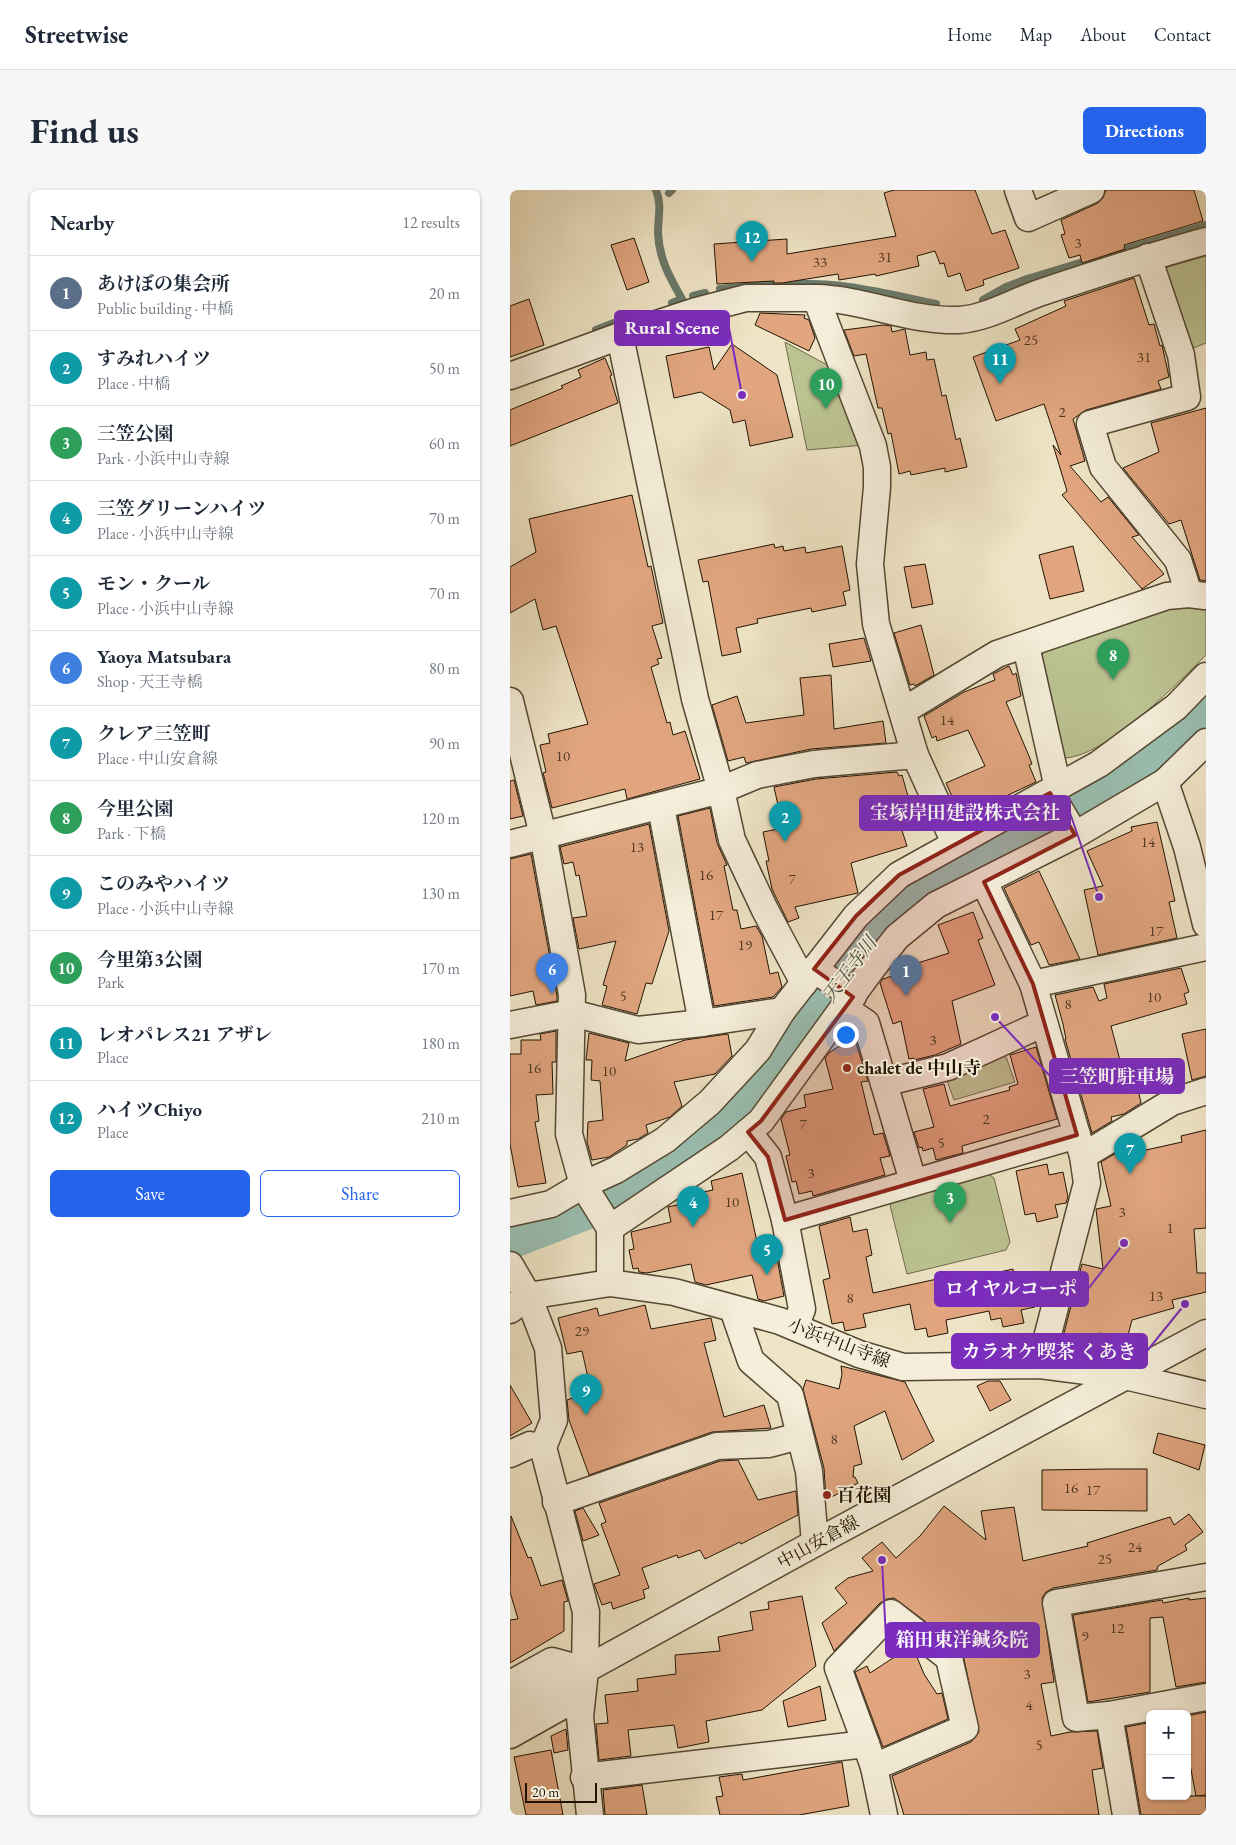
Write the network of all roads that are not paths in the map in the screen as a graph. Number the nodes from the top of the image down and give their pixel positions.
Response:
1 (1018, 190) edge
2 (1091, 190) edge
3 (1206, 241) edge
4 (1148, 257) junction
5 (816, 298) junction
6 (620, 336) junction
7 (510, 376) edge
8 (1197, 595) edge
9 (1026, 646) junction
10 (1206, 676) edge
11 (510, 701) edge
12 (904, 711) junction
13 (1206, 742) edge
14 (915, 755) junction
15 (1165, 782) junction
16 (721, 790) junction
17 (1054, 794) junction
18 (660, 807) junction
19 (1073, 831) junction
20 (543, 835) junction
21 (955, 843) junction
22 (510, 844) edge
23 (984, 882) junction
24 (1206, 924) edge
25 (1206, 947) edge
26 (813, 975) junction
27 (1033, 984) junction
28 (848, 999) junction
29 (782, 1011) junction
30 (572, 1013) junction
31 (702, 1023) junction
32 (1044, 1023) junction
33 (510, 1025) edge
34 (884, 1083) junction
35 (1206, 1091) edge
36 (748, 1132) junction
37 (1080, 1145) junction
38 (913, 1181) junction
39 (586, 1189) junction
40 (510, 1213) edge
41 (785, 1220) junction
42 (608, 1224) junction
43 (510, 1265) edge
44 (610, 1283) junction
45 (519, 1303) edge
46 (733, 1309) junction
47 (795, 1327) junction
48 (1206, 1332) edge
49 (1040, 1365) junction
50 (1125, 1376) junction
51 (1206, 1396) edge
52 (799, 1436) junction
53 (543, 1447) junction
54 (510, 1454) edge
55 (556, 1502) junction
56 (815, 1543) junction
57 (1206, 1577) edge
58 (585, 1670) junction
59 (510, 1684) edge
60 (1206, 1698) edge
61 (510, 1711) edge
62 (1109, 1715) junction
63 (510, 1735) edge
64 (870, 1756) junction
65 (584, 1777) junction
66 (590, 1815) edge
67 (884, 1815) edge
68 (1126, 1815) edge

1 - 2 street
3 - 4 street
4 - 5 street
4 - 8 street
5 - 6 street
5 - 12 street
6 - 7 street
6 - 16 street
8 - 9 street
9 - 12 street
9 - 17 street
10 - 17 street
11 - 20 street
12 - 14 street
13 - 15 street
14 - 16 street
14 - 21 street
15 - 19 street
15 - 24 street
16 - 18 street
16 - 26 street
17 - 19 street
17 - 21 street
18 - 20 street
18 - 31 street
19 - 23 street
20 - 22 street
20 - 30 street
21 - 26 street
23 - 27 street
23 - 28 street
25 - 27 street
26 - 28 street
26 - 29 street
27 - 32 street
28 - 34 street
28 - 36 street
29 - 31 street
29 - 39 street
30 - 31 street
30 - 33 street
30 - 39 street
32 - 34 street
32 - 37 street
34 - 38 street
35 - 37 street
36 - 41 street
36 - 42 street
37 - 38 street
37 - 49 street
38 - 41 street
39 - 40 street
39 - 42 street
41 - 47 street
42 - 44 street
43 - 45 street
44 - 45 street, 小浜中山寺線
44 - 46 street, 小浜中山寺線
45 - 53 street
46 - 47 street, 小浜中山寺線
46 - 52 street
47 - 49 street, 小浜中山寺線
48 - 50 street, 中山安倉線
49 - 50 street, 小浜中山寺線
50 - 51 street, 小浜中山寺線
50 - 56 street, 中山安倉線
52 - 55 street
52 - 56 street
53 - 54 street
53 - 55 street
55 - 58 street
56 - 58 street, 中山安倉線
57 - 62 street
58 - 59 street
58 - 61 street, 中山安倉線
58 - 63 street
58 - 65 street
60 - 62 street
62 - 68 street
64 - 64 street
64 - 65 street
64 - 67 street
65 - 66 street

